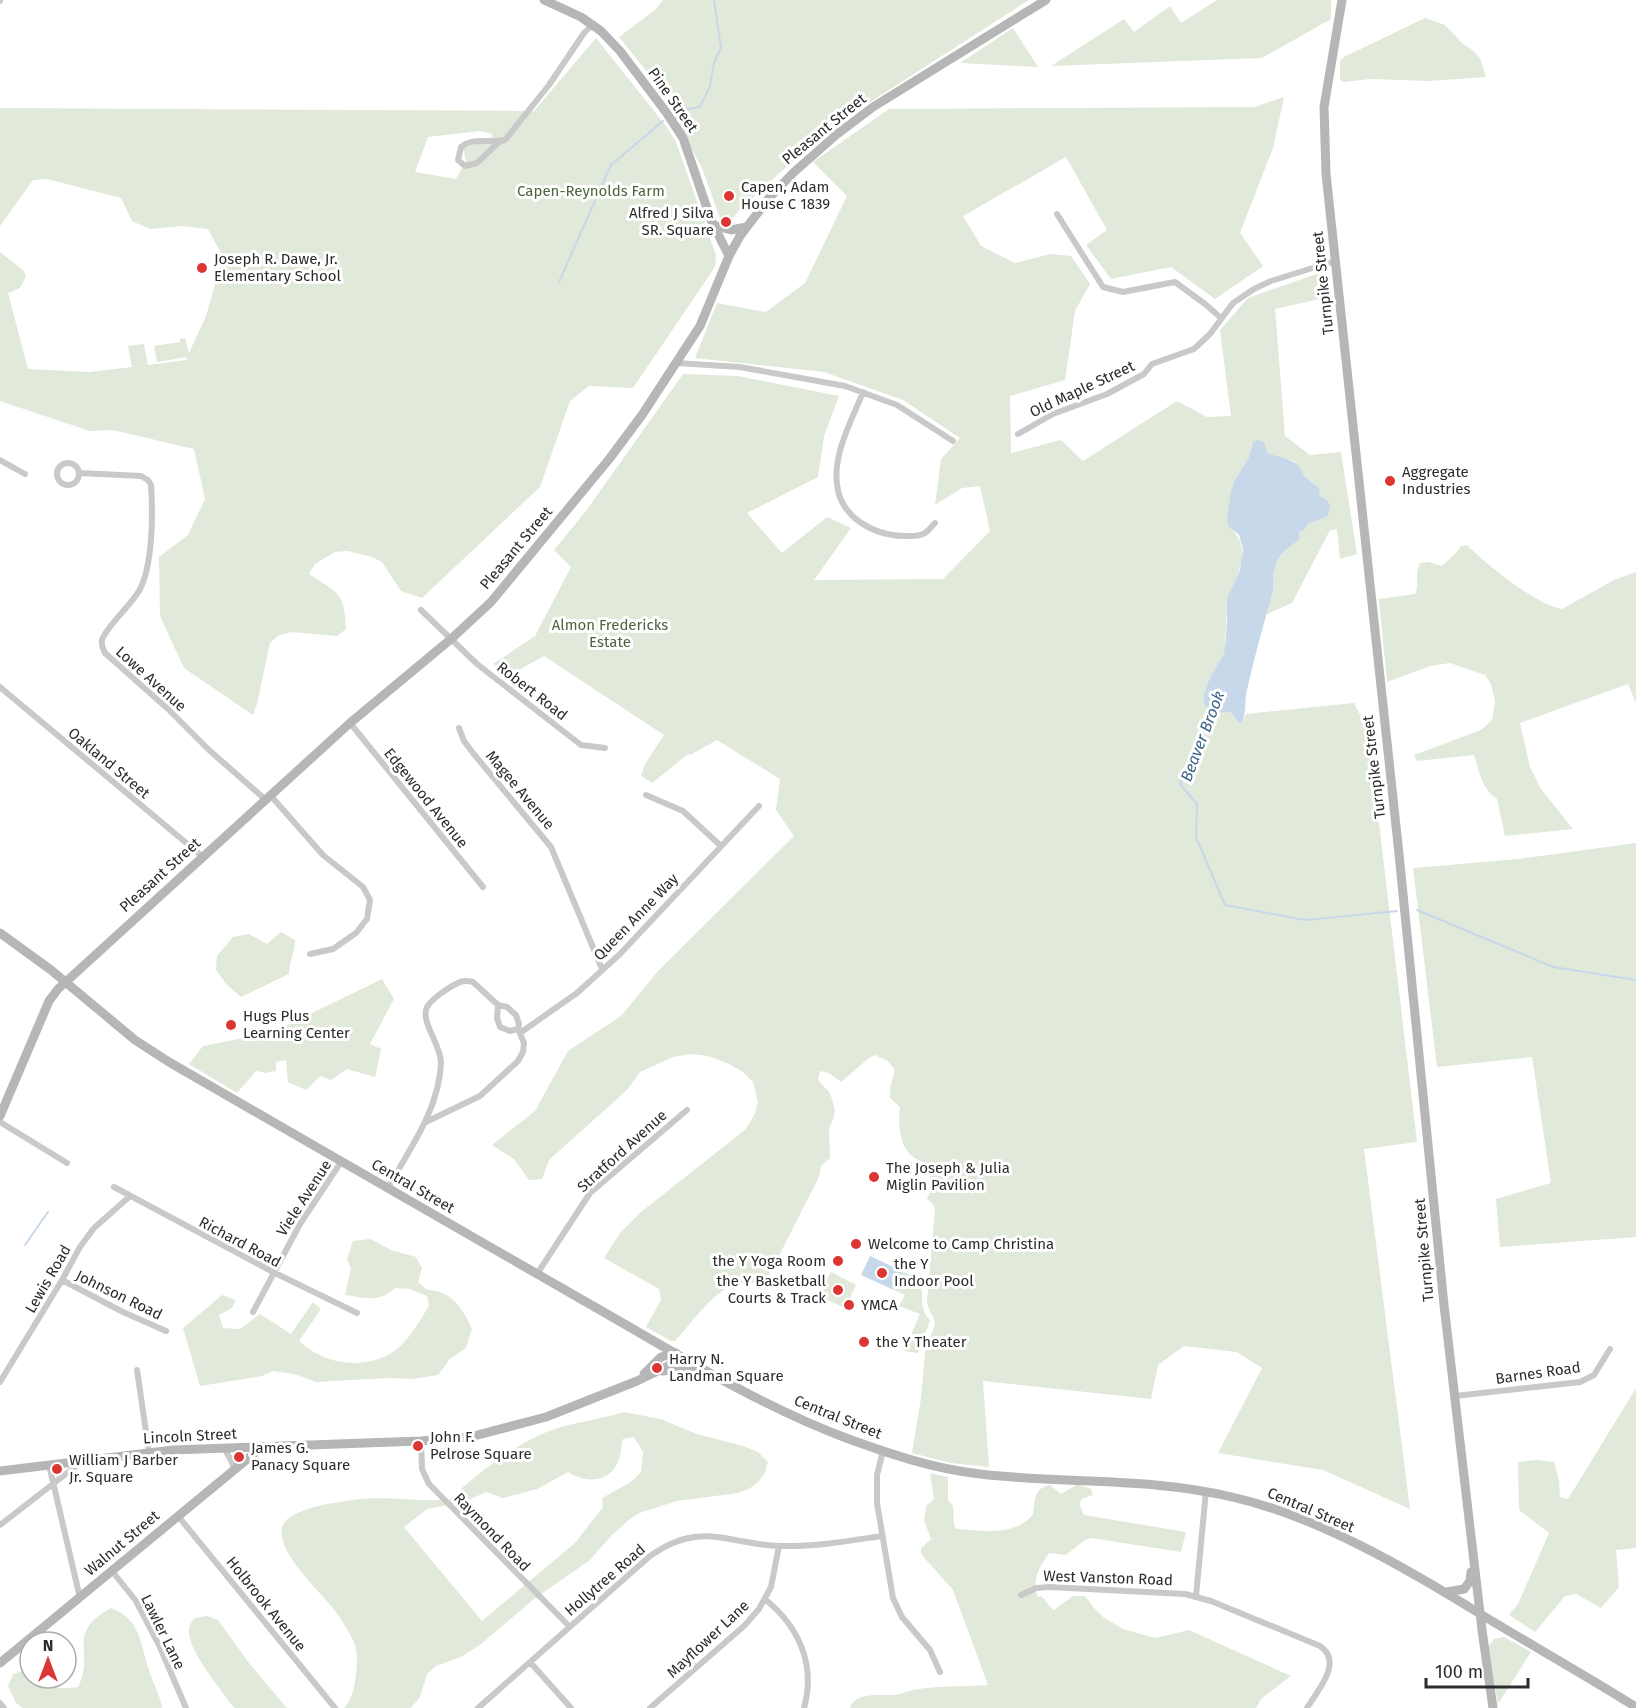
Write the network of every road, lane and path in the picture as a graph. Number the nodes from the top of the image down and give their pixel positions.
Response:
1 (544, 0) edge
2 (1046, 0) edge
3 (1342, 0) edge
4 (593, 24) junction
5 (500, 141) junction
6 (1058, 214) dead end
7 (714, 225) junction
8 (747, 227) junction
9 (729, 256) junction
10 (1335, 261) junction
11 (1221, 318) junction
12 (676, 363) junction
13 (863, 392) junction
14 (1018, 434) dead end
15 (953, 441) dead end
16 (1, 463) edge
17 (79, 473) dead end
18 (25, 474) dead end
19 (934, 523) dead end
20 (421, 610) dead end
21 (451, 639) junction
22 (0, 687) edge
23 (350, 723) junction
24 (459, 728) dead end
25 (604, 748) dead end
26 (646, 795) dead end
27 (268, 798) junction
28 (759, 806) dead end
29 (721, 846) junction
30 (203, 857) junction
31 (483, 887) dead end
32 (0, 933) edge
33 (310, 954) dead end
34 (602, 969) junction
35 (64, 982) junction
36 (498, 1005) junction
37 (519, 1031) junction
38 (687, 1110) dead end
39 (0, 1116) edge
40 (0, 1122) edge
41 (426, 1122) junction
42 (341, 1162) junction
43 (67, 1163) dead end
44 (114, 1187) dead end
45 (387, 1189) junction
46 (129, 1197) junction
47 (273, 1272) junction
48 (537, 1274) junction
49 (62, 1280) junction
50 (253, 1312) dead end
51 (357, 1313) dead end
52 (165, 1331) dead end
53 (1610, 1349) dead end
54 (676, 1353) junction
55 (137, 1370) dead end
56 (660, 1371) junction
57 (709, 1372) junction
58 (0, 1382) edge
59 (627, 1385) junction
60 (1455, 1396) junction
61 (422, 1441) junction
62 (262, 1447) junction
63 (224, 1448) junction
64 (883, 1451) junction
65 (149, 1452) junction
66 (83, 1461) junction
67 (48, 1465) junction
68 (0, 1471) edge
69 (234, 1471) junction
70 (53, 1484) junction
71 (1206, 1491) junction
72 (178, 1516) junction
73 (0, 1525) edge
74 (1470, 1531) junction
75 (882, 1536) junction
76 (779, 1546) junction
77 (112, 1571) junction
78 (1444, 1592) junction
79 (1021, 1595) dead end
80 (1196, 1596) junction
81 (80, 1598) junction
82 (766, 1600) junction
83 (1480, 1614) junction
84 (570, 1627) junction
85 (530, 1662) junction
86 (0, 1663) edge
87 (940, 1672) dead end
88 (0, 1703) edge
89 (1636, 1707) edge
90 (4, 1708) edge
91 (186, 1708) edge
92 (335, 1708) edge
93 (478, 1708) edge
94 (571, 1708) edge
95 (650, 1708) edge
96 (804, 1708) edge
97 (1307, 1708) edge
98 (1493, 1708) edge

1 - 4 main road, Pine Street
2 - 8 main road, Pleasant Street
3 - 10 main road, Turnpike Street
4 - 5 street
4 - 7 main road, Pine Street
5 - 5 street
6 - 11 street
7 - 8 main road
7 - 9 main road, Pine Street
8 - 9 main road, Pleasant Street
9 - 12 main road, Pleasant Street
10 - 11 street, Old Maple Street
10 - 60 main road, Turnpike Street
11 - 14 street, Old Maple Street
12 - 13 street
12 - 21 main road, Pleasant Street
13 - 15 street
13 - 19 street
16 - 18 street
17 - 27 street, Lowe Avenue
20 - 21 street, Robert Road
21 - 23 main road, Pleasant Street
21 - 25 street, Robert Road
22 - 30 street, Oakland Street
23 - 27 main road, Pleasant Street
23 - 31 street, Edgewood Avenue
24 - 34 street, Magee Avenue
26 - 29 street
27 - 30 main road, Pleasant Street
27 - 33 street
28 - 29 street, Queen Anne Way
29 - 34 street, Queen Anne Way
30 - 35 main road, Pleasant Street
32 - 35 main road, Central Street
34 - 37 street, Queen Anne Way
35 - 39 main road, Pleasant Street
35 - 42 main road, Central Street
36 - 37 street
36 - 37 street
36 - 41 street
37 - 41 street
38 - 48 street, Stratford Avenue
40 - 43 street
41 - 45 street
42 - 45 main road, Central Street
42 - 47 street, Viele Avenue
44 - 46 street, Richard Road
45 - 48 main road, Central Street
46 - 47 street, Richard Road
46 - 49 street, Lewis Road
47 - 50 street, Viele Avenue
47 - 51 street, Richard Road
48 - 54 main road, Central Street
49 - 52 street, Johnson Road
49 - 58 street, Lewis Road
53 - 60 street, Barnes Road
54 - 56 main road, Lincoln Street
54 - 57 main road, Central Street
54 - 59 main road, Lincoln Street
55 - 65 street
56 - 57 main road, Lincoln Street
56 - 59 main road, Lincoln Street
57 - 64 main road, Central Street
59 - 61 main road, Lincoln Street
60 - 74 main road, Turnpike Street
61 - 62 main road, Lincoln Street
61 - 84 street, Raymond Road
62 - 63 main road, Lincoln Street
62 - 69 main road, Walnut Street
63 - 65 main road, Lincoln Street
63 - 69 street
64 - 71 main road, Central Street
64 - 75 street
65 - 66 main road, Lincoln Street
66 - 67 main road, Lincoln Street
66 - 70 street
67 - 68 main road, Lincoln Street
67 - 70 street
69 - 72 main road, Walnut Street
70 - 73 street
70 - 81 street
71 - 78 main road, Central Street
71 - 80 street
72 - 77 main road, Walnut Street
72 - 92 street, Holbrook Avenue
74 - 78 main road, Turnpike Street
74 - 83 main road, Turnpike Street
75 - 76 street, Hollytree Road
75 - 87 street
76 - 82 street, Mayflower Lane
76 - 84 street, Hollytree Road
77 - 81 main road, Walnut Street
77 - 91 street, Lawler Lane
78 - 83 main road, Central Street
79 - 80 street, West Vanston Road
80 - 97 street, West Vanston Road
81 - 86 main road, Walnut Street
82 - 95 street, Mayflower Lane
82 - 96 street
83 - 89 main road, Central Street
83 - 98 main road, Turnpike Street
84 - 85 street, Hollytree Road
85 - 93 street, Hollytree Road
85 - 94 street
88 - 90 street

